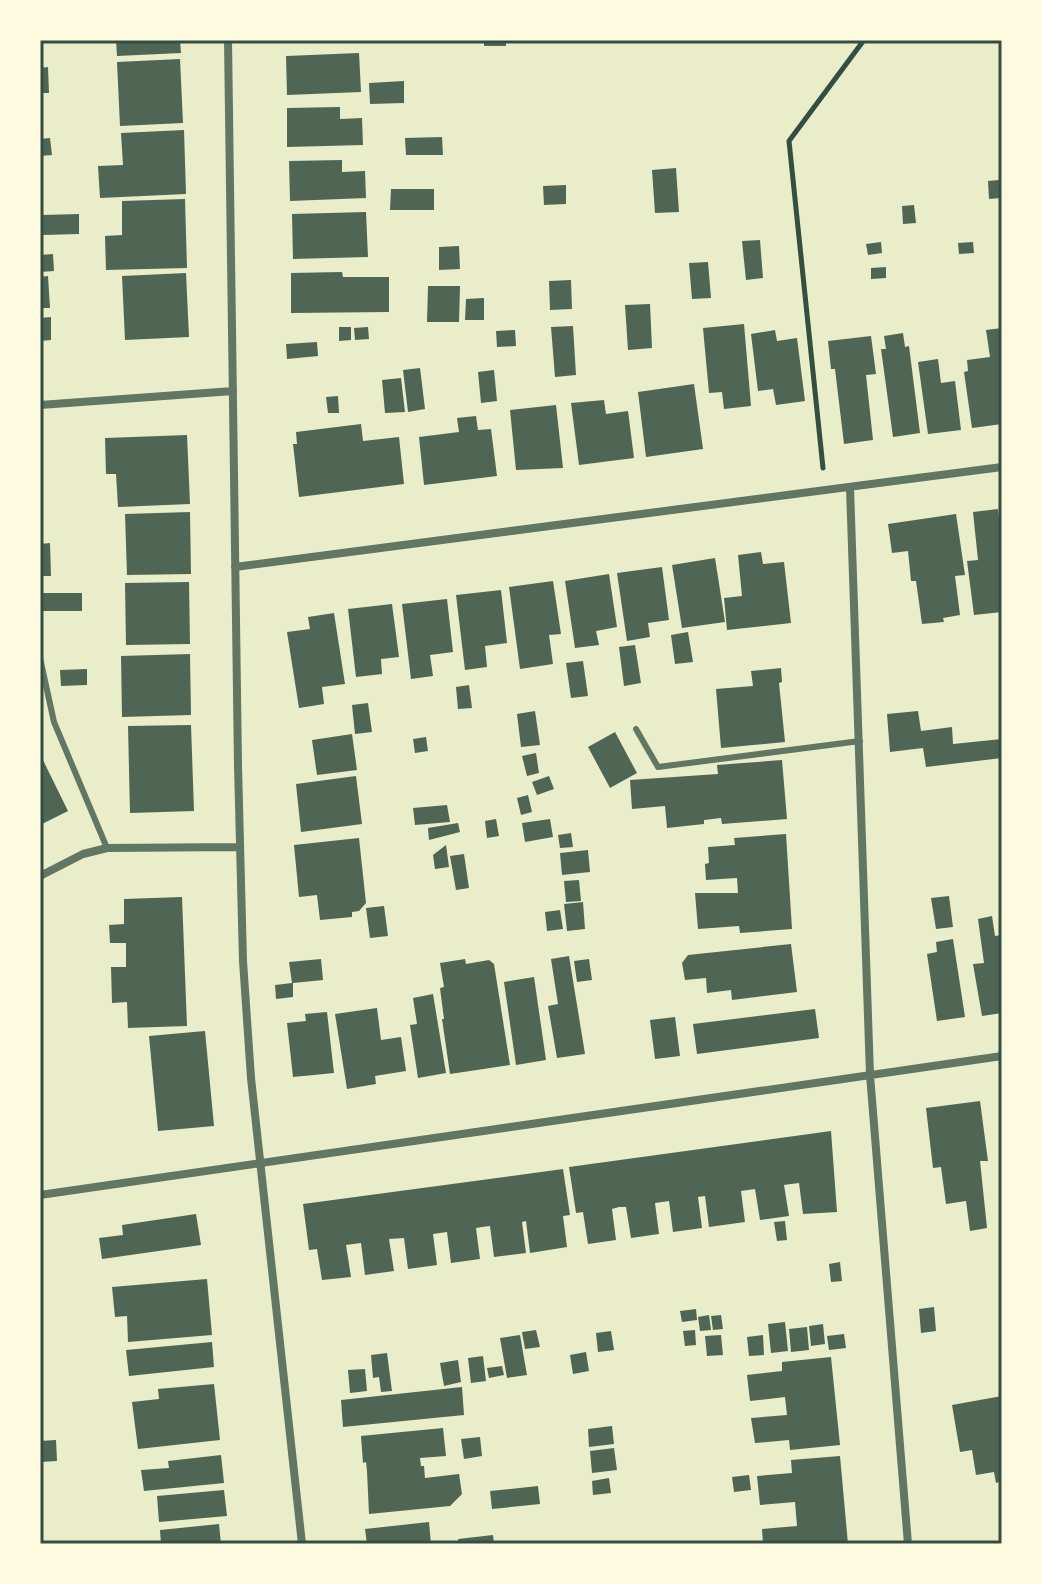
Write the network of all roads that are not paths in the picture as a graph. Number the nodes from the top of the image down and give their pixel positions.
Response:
1 (228, 40) edge
2 (233, 391) junction
3 (40, 405) edge
4 (1002, 467) edge
5 (850, 488) junction
6 (235, 567) junction
7 (40, 658) edge
8 (636, 729) dead end
9 (860, 741) junction
10 (239, 847) junction
11 (107, 848) junction
12 (40, 876) edge
13 (1002, 1056) edge
14 (870, 1075) junction
15 (262, 1162) junction
16 (40, 1195) edge
17 (302, 1544) edge
18 (908, 1544) edge

1 - 2 street
2 - 3 street
2 - 6 street
4 - 5 street
5 - 6 street
5 - 9 street
6 - 10 street
7 - 11 lane
8 - 9 lane
9 - 14 street
10 - 11 street
10 - 15 street
11 - 12 street
13 - 14 street
14 - 15 street
14 - 18 street
15 - 16 street
15 - 17 street

